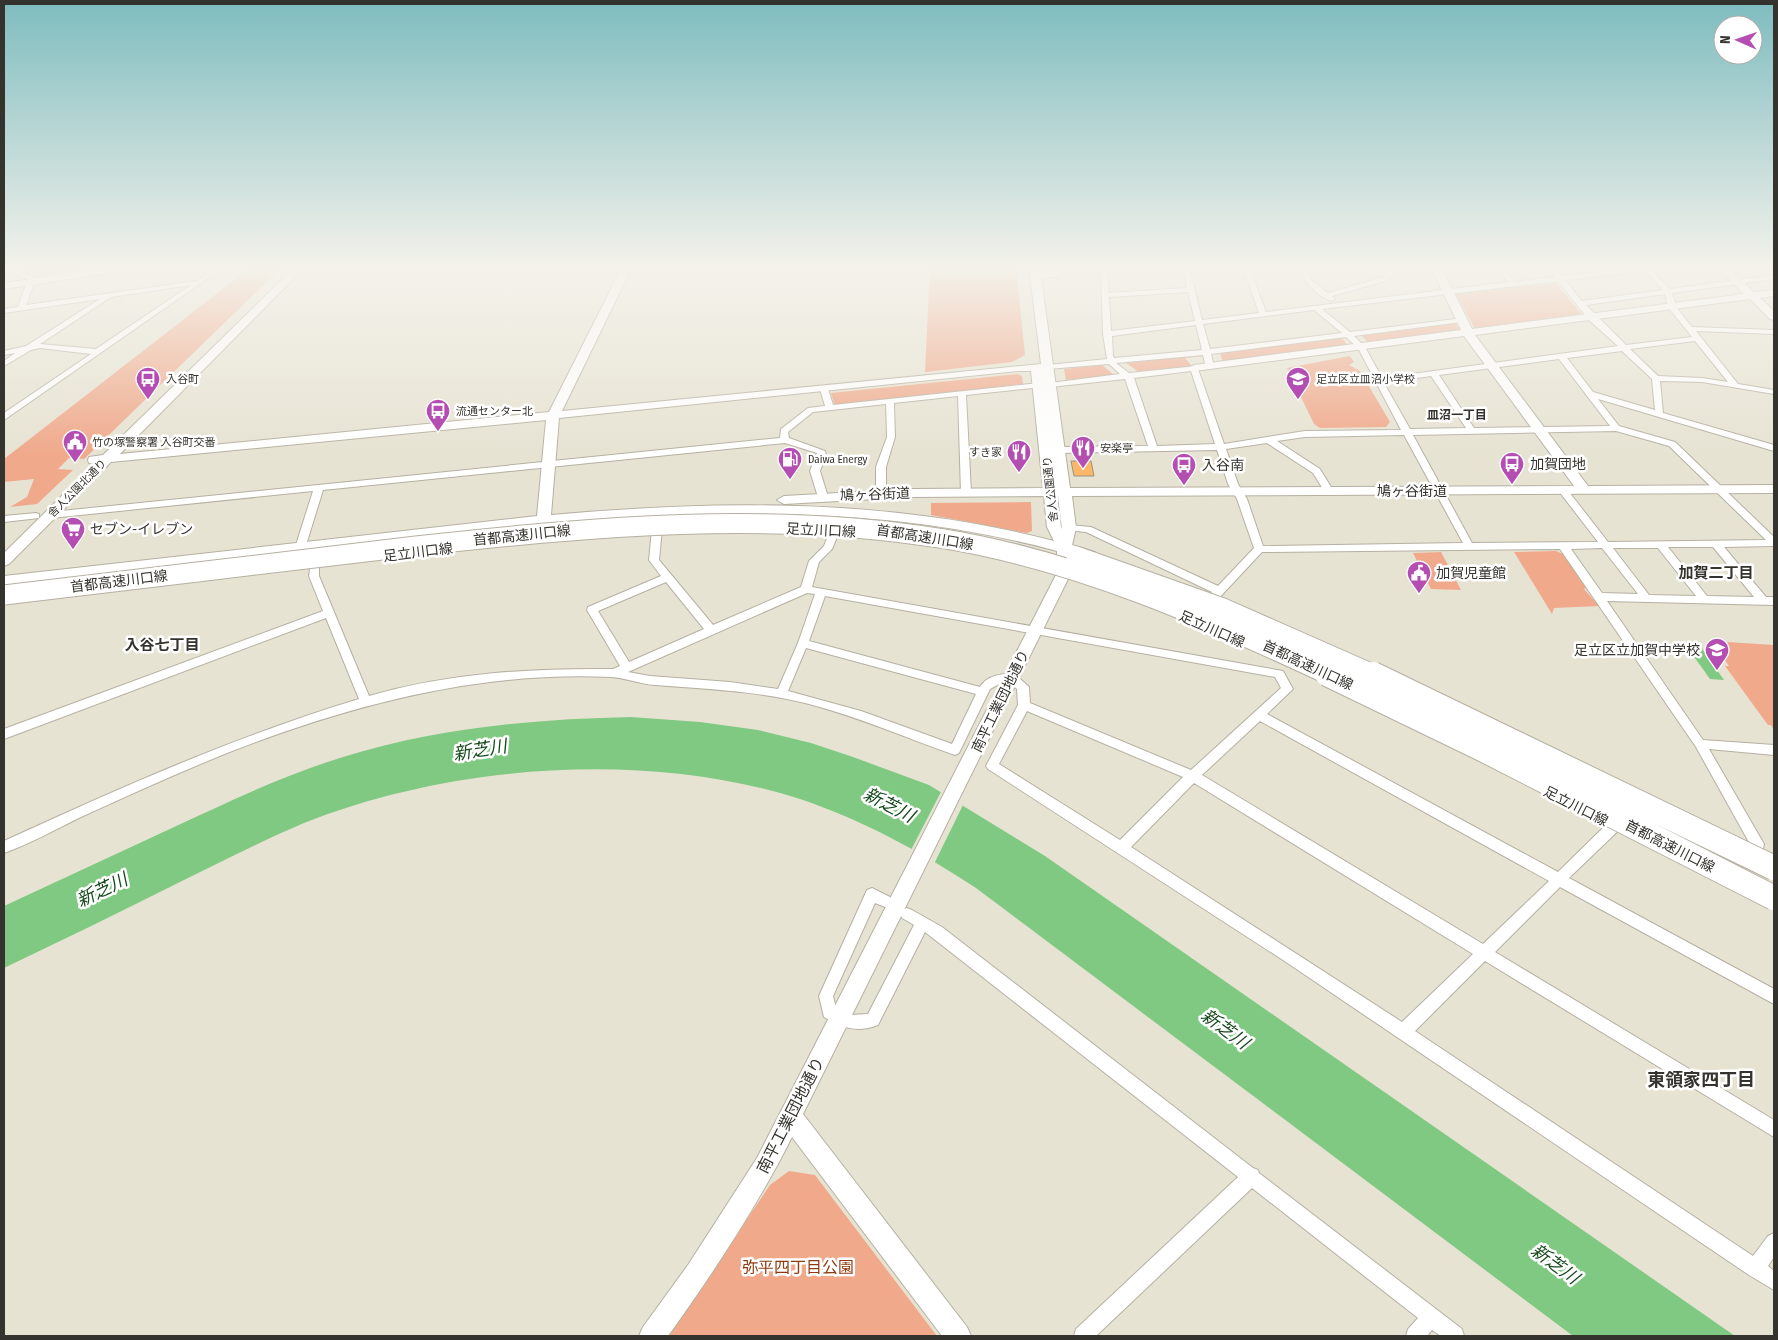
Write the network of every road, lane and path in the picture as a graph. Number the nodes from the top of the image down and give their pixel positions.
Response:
1 (57, 330) edge
2 (130, 330) edge
3 (229, 330) edge
4 (235, 330) edge
5 (596, 330) edge
6 (1035, 330) edge
7 (1039, 330) edge
8 (1107, 330) edge
9 (1141, 330) edge
10 (1200, 330) edge
11 (1343, 330) edge
12 (1384, 330) edge
13 (1466, 330) edge
14 (1503, 330) edge
15 (1605, 330) edge
16 (1691, 330) edge
17 (1722, 330) edge
18 (1774, 332) edge
19 (1107, 334) junction
20 (1348, 334) junction
21 (1468, 334) junction
22 (1698, 338) junction
23 (31, 346) junction
24 (1361, 348) junction
25 (1626, 349) junction
26 (98, 352) junction
27 (1206, 352) junction
28 (4, 353) edge
29 (1562, 357) junction
30 (1112, 362) junction
31 (4, 364) edge
32 (1491, 366) junction
33 (1042, 367) junction
34 (1210, 367) junction
35 (1194, 368) junction
36 (1434, 374) junction
37 (1129, 376) junction
38 (1656, 378) junction
39 (1378, 381) junction
40 (1044, 385) junction
41 (1736, 386) junction
42 (824, 389) junction
43 (1774, 392) edge
44 (962, 393) junction
45 (1590, 394) junction
46 (890, 401) junction
47 (19, 406) junction
48 (4, 408) edge
49 (830, 408) junction
50 (1659, 413) junction
51 (553, 416) junction
52 (4, 417) edge
53 (1616, 428) junction
54 (1539, 430) junction
55 (1472, 431) junction
56 (1408, 432) junction
57 (785, 440) junction
58 (1269, 440) junction
59 (1221, 447) junction
60 (1153, 448) junction
61 (1774, 448) edge
62 (1058, 450) junction
63 (99, 460) junction
64 (548, 464) junction
65 (319, 487) junction
66 (1718, 489) junction
67 (1774, 489) edge
68 (1563, 490) junction
69 (1584, 490) junction
70 (1440, 491) junction
71 (1238, 492) junction
72 (1329, 492) junction
73 (966, 493) junction
74 (1057, 493) junction
75 (881, 494) junction
76 (823, 497) junction
77 (700, 508) junction
78 (843, 510) junction
79 (50, 514) junction
80 (36, 516) junction
81 (4, 519) edge
82 (544, 519) junction
83 (1069, 528) junction
84 (657, 529) junction
85 (835, 530) junction
86 (542, 538) junction
87 (1774, 542) edge
88 (1605, 544) junction
89 (1660, 544) junction
90 (1563, 545) junction
91 (1717, 545) junction
92 (301, 546) junction
93 (1064, 546) junction
94 (1469, 546) junction
95 (4, 548) edge
96 (1259, 549) junction
97 (4, 561) edge
98 (315, 564) junction
99 (1064, 573) junction
100 (668, 577) junction
101 (4, 581) edge
102 (4, 586) edge
103 (806, 589) junction
104 (821, 591) junction
105 (1216, 594) junction
106 (4, 595) edge
107 (1600, 597) junction
108 (1646, 598) junction
109 (4, 600) edge
110 (1705, 600) junction
111 (1769, 601) edge
112 (329, 613) junction
113 (1036, 629) junction
114 (711, 630) junction
115 (803, 642) junction
116 (627, 668) junction
117 (614, 673) junction
118 (1012, 678) junction
119 (984, 692) junction
120 (781, 694) junction
121 (366, 702) junction
122 (1024, 705) junction
123 (1260, 716) junction
124 (4, 734) edge
125 (1700, 744) junction
126 (1774, 750) edge
127 (1193, 776) junction
128 (1615, 825) junction
129 (4, 847) edge
130 (1122, 847) junction
131 (1756, 853) junction
132 (1774, 862) edge
133 (1774, 868) edge
134 (1560, 880) junction
135 (879, 898) dead end
136 (1774, 898) edge
137 (1774, 905) edge
138 (907, 914) dead end
139 (922, 923) junction
140 (1483, 953) junction
141 (1774, 997) edge
142 (840, 1019) junction
143 (1404, 1031) junction
144 (790, 1116) junction
145 (1774, 1129) edge
146 (1252, 1176) junction
147 (1774, 1242) edge
148 (1755, 1269) junction
149 (1774, 1282) edge
150 (1431, 1317) junction
151 (652, 1336) edge
152 (958, 1336) edge
153 (1083, 1336) edge
154 (1414, 1336) edge
155 (1455, 1336) edge

1 - 23 street
2 - 26 street
3 - 63 street, 舎人公園北通り
4 - 63 street, 舎人公園北通り
5 - 51 street
6 - 33 street, 舎人公園通り
7 - 33 street, 舎人公園通り
8 - 19 street
9 - 19 street
10 - 27 street
11 - 20 street
12 - 20 street
13 - 21 street
14 - 21 street
15 - 25 street
16 - 22 street
17 - 18 street
19 - 30 street
20 - 24 street
20 - 27 street
21 - 24 street
21 - 32 street
22 - 25 street
22 - 41 street
23 - 26 street
23 - 28 street
23 - 31 street
24 - 34 street
24 - 39 street
25 - 29 street
25 - 38 street
26 - 47 street
27 - 30 street
27 - 34 street
29 - 32 street
29 - 45 street
30 - 33 street
30 - 37 street
32 - 36 street
32 - 54 street
33 - 40 street, 舎人公園通り
33 - 42 street
34 - 35 street
35 - 37 street
35 - 59 street
36 - 39 street
36 - 55 street
37 - 40 street
37 - 60 street
38 - 41 street
38 - 50 street
39 - 56 street
40 - 44 street
40 - 62 street, 舎人公園通り
40 - 74 street, 舎人公園通り
41 - 43 street
42 - 49 street
42 - 51 street
44 - 46 street
44 - 73 street
45 - 50 street
45 - 53 street
46 - 49 street
46 - 75 street
47 - 48 street
47 - 52 street
49 - 57 street
50 - 61 street
51 - 63 street
51 - 64 street
53 - 54 street
53 - 66 street
54 - 55 street
54 - 69 street
55 - 56 street
56 - 58 street
56 - 70 street
57 - 64 street
57 - 76 street
58 - 59 street
58 - 72 street
59 - 60 street
59 - 71 street
60 - 62 street
62 - 74 street, 舎人公園通り
63 - 79 street, 舎人公園北通り
63 - 80 street, 舎人公園北通り
64 - 65 street
64 - 82 street
65 - 79 street
65 - 92 street
66 - 67 street, 鳩ヶ谷街道
66 - 69 street, 鳩ヶ谷街道
66 - 87 street
68 - 69 street, 鳩ヶ谷街道
68 - 70 street, 鳩ヶ谷街道
68 - 88 street
70 - 72 street, 鳩ヶ谷街道
70 - 94 street
71 - 72 street, 鳩ヶ谷街道
71 - 74 street, 鳩ヶ谷街道
71 - 96 street
73 - 74 street, 鳩ヶ谷街道
73 - 75 street, 鳩ヶ谷街道
74 - 78 street, 鳩ヶ谷街道
74 - 83 street, 舎人公園通り
74 - 93 street, 舎人公園通り
75 - 76 street, 鳩ヶ谷街道
76 - 77 street, 鳩ヶ谷街道
77 - 78 street, 足立川口線
77 - 82 street, 足立川口線
78 - 85 street, 鳩ヶ谷街道
78 - 93 street, 足立川口線
79 - 97 street, 舎人公園北通り
80 - 81 street
80 - 95 street, 舎人公園北通り
82 - 86 street
82 - 92 street, 足立川口線
83 - 93 street, 舎人公園通り
83 - 105 street
84 - 85 street, 足立川口線
84 - 86 street, 足立川口線
84 - 100 street
85 - 99 street, 足立川口線
85 - 103 street
86 - 98 street, 足立川口線
87 - 91 street
88 - 89 street
88 - 90 street
88 - 108 street
89 - 91 street
89 - 110 street
90 - 94 street
90 - 107 street
91 - 111 street
92 - 101 street, 足立川口線
93 - 99 street
93 - 105 street, 足立川口線
94 - 96 street
96 - 105 street
98 - 109 street, 足立川口線
98 - 112 street
99 - 113 street, 南平工業団地通り
99 - 128 street, 足立川口線
100 - 114 street
100 - 116 street
102 - 133 highway, 首都高速川口線, bridge
103 - 104 street
103 - 114 street
104 - 113 street
104 - 115 street
105 - 131 street, 足立川口線
106 - 136 highway, 首都高速川口線, bridge
107 - 108 street
107 - 125 street
108 - 110 street
110 - 111 street
112 - 121 street
112 - 124 street
113 - 118 street, 南平工業団地通り
113 - 123 street
114 - 116 street
115 - 119 street
115 - 120 street
116 - 117 street
117 - 120 street
117 - 121 street
118 - 119 street
118 - 122 street
118 - 142 street, 南平工業団地通り
119 - 120 street
121 - 129 street
122 - 127 street
122 - 130 street
123 - 127 street
123 - 134 street
125 - 126 street
125 - 131 street
127 - 130 street
127 - 140 street
128 - 134 street
128 - 137 street, 足立川口線
130 - 143 street
131 - 132 street, 足立川口線
134 - 140 street
134 - 141 street
135 - 142 street
138 - 139 street
139 - 142 street
139 - 146 street
140 - 143 street
140 - 145 street
142 - 144 street, 南平工業団地通り
143 - 148 street
144 - 151 street, 南平工業団地通り
144 - 152 street
146 - 150 street
146 - 153 street
147 - 148 street
148 - 149 street
150 - 154 street
150 - 155 street

